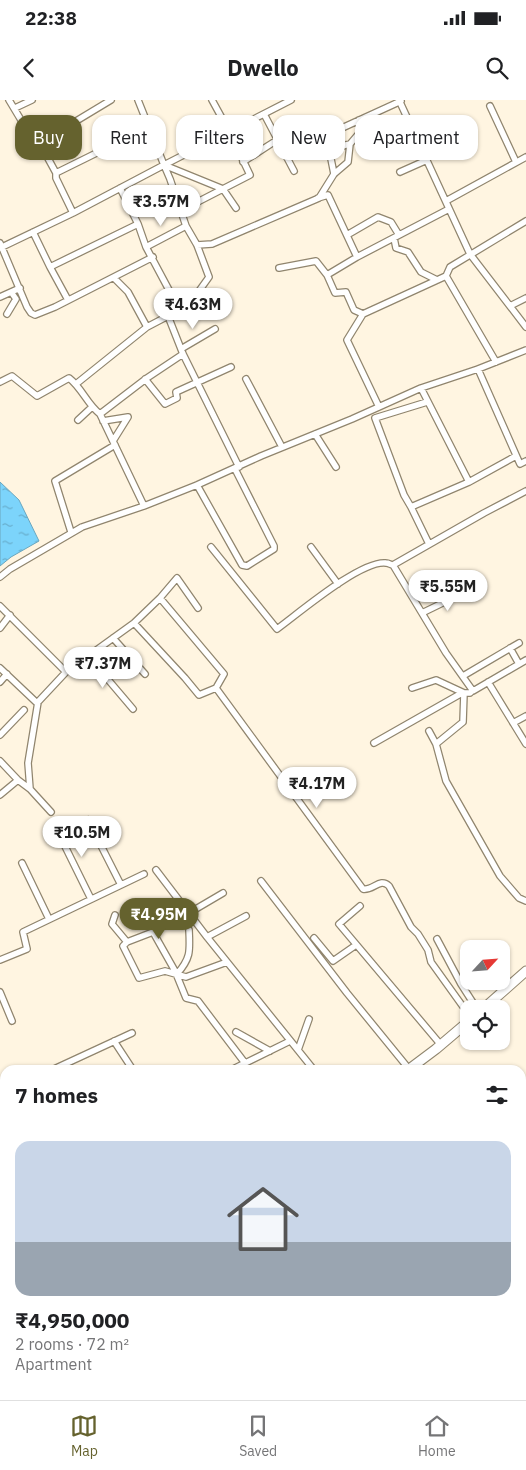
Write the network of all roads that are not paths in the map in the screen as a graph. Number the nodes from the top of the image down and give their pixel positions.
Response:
1 (10, 100) edge
2 (32, 100) edge
3 (111, 100) edge
4 (138, 100) edge
5 (212, 100) edge
6 (291, 100) edge
7 (401, 101) edge
8 (490, 106) dead end
9 (15, 108) junction
10 (264, 114) joint
11 (19, 115) edge
12 (144, 115) edge
13 (220, 115) edge
14 (370, 115) edge
15 (407, 115) edge
16 (82, 117) edge
17 (273, 131) edge
18 (355, 138) edge
19 (350, 144) junction
20 (273, 145) edge
21 (345, 145) edge
22 (92, 155) edge
23 (526, 157) edge
24 (176, 159) edge
25 (49, 160) edge
26 (162, 160) edge
27 (288, 160) edge
28 (331, 160) edge
29 (427, 160) joint
30 (243, 162) joint
31 (516, 162) junction
32 (164, 165) junction
33 (294, 171) dead end
34 (400, 172) dead end
35 (56, 173) junction
36 (334, 174) junction
37 (120, 188) junction
38 (223, 189) junction
39 (318, 198) junction
40 (446, 201) junction
41 (236, 208) dead end
42 (449, 208) junction
43 (182, 210) junction
44 (73, 213) junction
45 (526, 221) edge
46 (138, 224) junction
47 (186, 226) junction
48 (141, 231) junction
49 (33, 232) junction
50 (122, 232) junction
51 (347, 235) junction
52 (397, 236) junction
53 (197, 245) junction
54 (1, 246) edge
55 (146, 247) junction
56 (470, 254) junction
57 (153, 257) junction
58 (357, 257) junction
59 (50, 267) junction
60 (279, 268) dead end
61 (328, 275) junction
62 (446, 276) junction
63 (114, 278) junction
64 (437, 280) junction
65 (20, 288) junction
66 (11, 292) junction
67 (0, 297) edge
68 (526, 298) edge
69 (68, 300) junction
70 (177, 305) junction
71 (510, 306) junction
72 (7, 314) dead end
73 (363, 314) junction
74 (168, 316) junction
75 (147, 327) junction
76 (526, 327) edge
77 (215, 329) dead end
78 (526, 350) edge
79 (182, 352) junction
80 (496, 362) junction
81 (231, 367) dead end
82 (478, 369) junction
83 (145, 379) junction
84 (246, 379) dead end
85 (0, 382) edge
86 (197, 382) junction
87 (76, 384) junction
88 (420, 388) junction
89 (428, 402) junction
90 (92, 407) junction
91 (379, 407) junction
92 (100, 414) junction
93 (78, 420) dead end
94 (104, 420) junction
95 (315, 434) junction
96 (114, 443) junction
97 (282, 447) junction
98 (516, 456) junction
99 (526, 461) edge
100 (336, 467) dead end
101 (237, 468) junction
102 (469, 482) junction
103 (197, 486) junction
104 (526, 491) edge
105 (144, 506) junction
106 (411, 507) junction
107 (70, 532) junction
108 (429, 544) junction
109 (211, 547) dead end
110 (311, 547) dead end
111 (393, 566) junction
112 (0, 577) edge
113 (338, 584) junction
114 (465, 592) dead end
115 (160, 598) junction
116 (0, 606) edge
117 (198, 608) dead end
118 (422, 613) junction
119 (10, 616) junction
120 (134, 623) junction
121 (0, 628) edge
122 (113, 638) junction
123 (519, 643) dead end
124 (510, 648) junction
125 (88, 656) junction
126 (526, 660) edge
127 (519, 664) junction
128 (0, 668) edge
129 (66, 672) junction
130 (7, 674) junction
131 (145, 674) dead end
132 (463, 676) junction
133 (0, 682) edge
134 (488, 682) junction
135 (216, 688) junction
136 (412, 688) dead end
137 (473, 690) junction
138 (464, 693) junction
139 (38, 702) junction
140 (133, 709) dead end
141 (24, 710) dead end
142 (526, 716) edge
143 (513, 723) junction
144 (429, 732) dead end
145 (0, 735) edge
146 (374, 743) dead end
147 (436, 744) junction
148 (526, 744) edge
149 (0, 762) edge
150 (18, 780) junction
151 (30, 788) junction
152 (0, 795) edge
153 (51, 812) dead end
154 (55, 826) dead end
155 (62, 841) junction
156 (22, 863) dead end
157 (156, 870) dead end
158 (144, 874) dead end
159 (261, 881) dead end
160 (120, 885) junction
161 (223, 893) dead end
162 (91, 900) junction
163 (526, 901) edge
164 (360, 906) dead end
165 (164, 909) dead end
166 (189, 913) junction
167 (115, 915) dead end
168 (246, 916) dead end
169 (49, 919) junction
170 (189, 930) dead end
171 (153, 932) junction
172 (207, 937) junction
173 (314, 938) dead end
174 (436, 939) dead end
175 (127, 942) junction
176 (356, 945) junction
177 (0, 960) edge
178 (227, 962) junction
179 (526, 971) edge
180 (177, 974) junction
181 (0, 992) edge
182 (471, 1000) edge
183 (493, 1000) edge
184 (460, 1002) edge
185 (309, 1019) dead end
186 (12, 1021) dead end
187 (460, 1029) edge
188 (236, 1032) dead end
189 (132, 1033) dead end
190 (114, 1041) junction
191 (290, 1041) junction
192 (441, 1045) junction
193 (298, 1050) junction
194 (270, 1051) junction
195 (245, 1063) junction
196 (63, 1065) edge
197 (130, 1065) edge
198 (241, 1065) edge
199 (310, 1065) edge
200 (405, 1065) edge
201 (415, 1065) edge

1 - 9 street
2 - 9 street
3 - 16 street
4 - 12 street
5 - 13 street
6 - 10 street
7 - 14 street
7 - 15 street
8 - 31 street
9 - 11 street
10 - 17 street
18 - 19 street
19 - 21 street
19 - 36 street
20 - 30 street
22 - 35 street
23 - 31 street
24 - 32 street
25 - 35 street
26 - 32 street
27 - 33 street
28 - 36 street
29 - 34 street
29 - 40 street
30 - 38 street
31 - 40 street
32 - 37 street
32 - 38 street
32 - 43 street
35 - 44 street
36 - 39 street
37 - 44 street
37 - 46 street
38 - 41 street
38 - 43 street
39 - 51 street
39 - 53 street
40 - 42 street
42 - 52 street
42 - 56 street
43 - 47 street
44 - 49 street
45 - 56 street
46 - 48 street
46 - 50 street
47 - 53 street
47 - 55 street
48 - 50 street
48 - 55 street
49 - 54 street
49 - 59 street
50 - 59 street
51 - 52 street
51 - 58 street
52 - 58 street
52 - 64 street
53 - 70 street
54 - 65 street
55 - 57 street
56 - 62 street
56 - 71 street
57 - 63 street
57 - 70 street
58 - 61 street
59 - 69 street
60 - 61 street
61 - 73 street
62 - 64 street
62 - 80 street
63 - 69 street
63 - 75 street
64 - 73 street
65 - 66 street
65 - 69 street
66 - 67 street
66 - 72 street
68 - 71 street
70 - 74 street
71 - 76 street
73 - 91 street
74 - 75 street
74 - 79 street
75 - 87 street
77 - 79 street
78 - 80 street
79 - 83 street
79 - 86 street
80 - 82 street
81 - 86 street
82 - 88 street
82 - 98 street
83 - 86 street
83 - 92 street
84 - 97 street
85 - 87 street
86 - 101 street
87 - 90 street
88 - 89 street
88 - 91 street
89 - 102 street
89 - 106 street
90 - 92 street
90 - 93 street
91 - 95 street
92 - 94 street
94 - 96 street
94 - 96 street
95 - 97 street
95 - 100 street
96 - 105 street
96 - 107 street
97 - 101 street
98 - 99 street
98 - 102 street
101 - 103 street
101 - 103 street
102 - 106 street
103 - 105 street
104 - 108 street
105 - 107 street
106 - 108 street
107 - 112 street
108 - 111 street
109 - 113 street
110 - 113 street
111 - 113 street
111 - 118 street
114 - 118 street
115 - 117 street
115 - 120 street
115 - 135 street
116 - 119 street
118 - 132 street
119 - 121 street
119 - 129 street
120 - 122 street
120 - 135 street
122 - 125 street
122 - 131 street
123 - 124 street
124 - 127 street
124 - 132 street
125 - 129 street
125 - 140 street
126 - 127 street
127 - 134 street
128 - 130 street
129 - 139 street
130 - 133 street
130 - 139 street
132 - 137 street
134 - 137 street
134 - 143 street
135 - 184 street
136 - 138 street
137 - 138 street
138 - 146 street
138 - 147 street
139 - 151 street
141 - 145 street
142 - 143 street
143 - 148 street
144 - 147 street
147 - 163 street
149 - 150 street
150 - 151 street
150 - 152 street
151 - 153 street
154 - 155 street
155 - 160 street
155 - 162 street
156 - 169 street
157 - 166 street
158 - 160 street
159 - 200 street
160 - 162 street
161 - 166 street
162 - 169 street
164 - 176 street
165 - 171 street
166 - 172 street
167 - 175 street
168 - 172 street
169 - 177 street
170 - 180 street
171 - 175 street
171 - 180 street
172 - 178 street
173 - 176 street
174 - 182 street
175 - 180 street
176 - 192 street
178 - 180 street
178 - 191 street
179 - 183 main road
180 - 195 street
181 - 186 street
185 - 193 street
187 - 192 main road
188 - 194 street
189 - 190 street
190 - 196 street
190 - 197 street
191 - 193 street
191 - 194 street
192 - 201 main road
193 - 199 street
194 - 195 street
195 - 198 street

